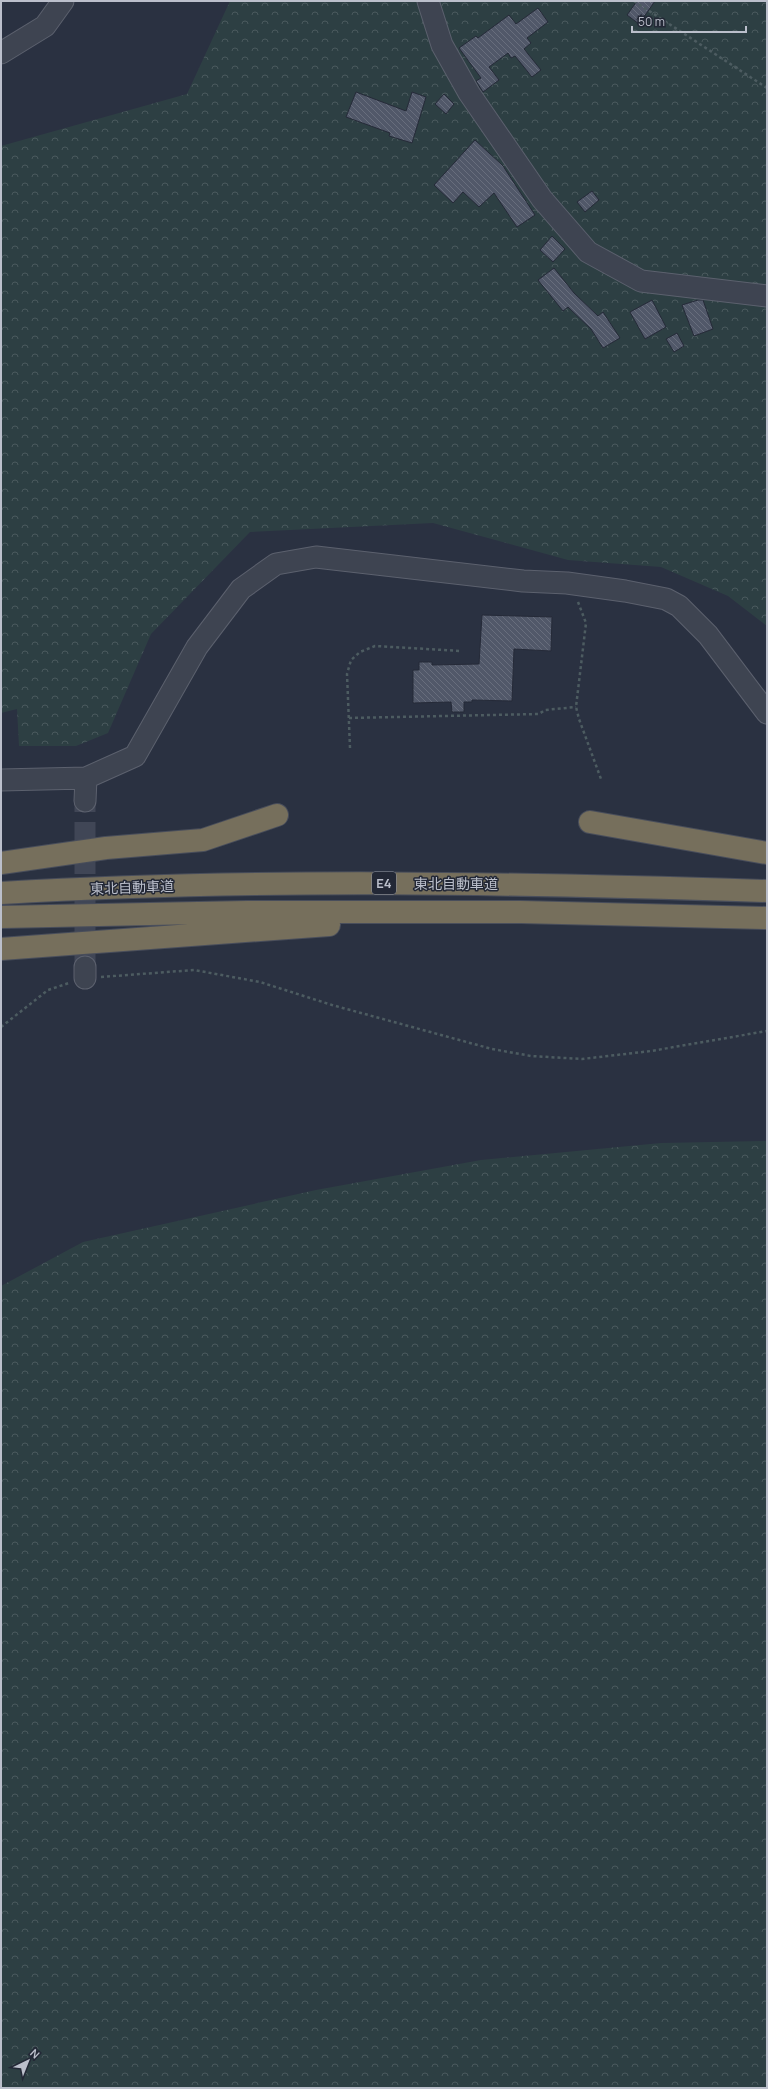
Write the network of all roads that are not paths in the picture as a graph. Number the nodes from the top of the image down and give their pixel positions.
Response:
1 (63, 1) edge
2 (428, 1) edge
3 (1, 53) edge
4 (767, 296) edge
5 (767, 713) edge
6 (86, 778) junction
7 (1, 780) edge
8 (85, 801) tunnel mouth
9 (277, 815) dead end
10 (590, 822) dead end
11 (767, 853) edge
12 (1, 863) edge
13 (767, 890) edge
14 (1, 893) edge
15 (521, 912) junction
16 (1, 917) edge
17 (767, 918) edge
18 (1, 949) edge

1 - 3 street
2 - 4 street
5 - 6 street
6 - 7 street
6 - 8 street
9 - 12 highway
10 - 11 highway
13 - 14 highway, 東北自動車道 / E4
15 - 16 highway, 東北自動車道 / E4
15 - 17 highway, 東北自動車道 / E4
15 - 18 highway

